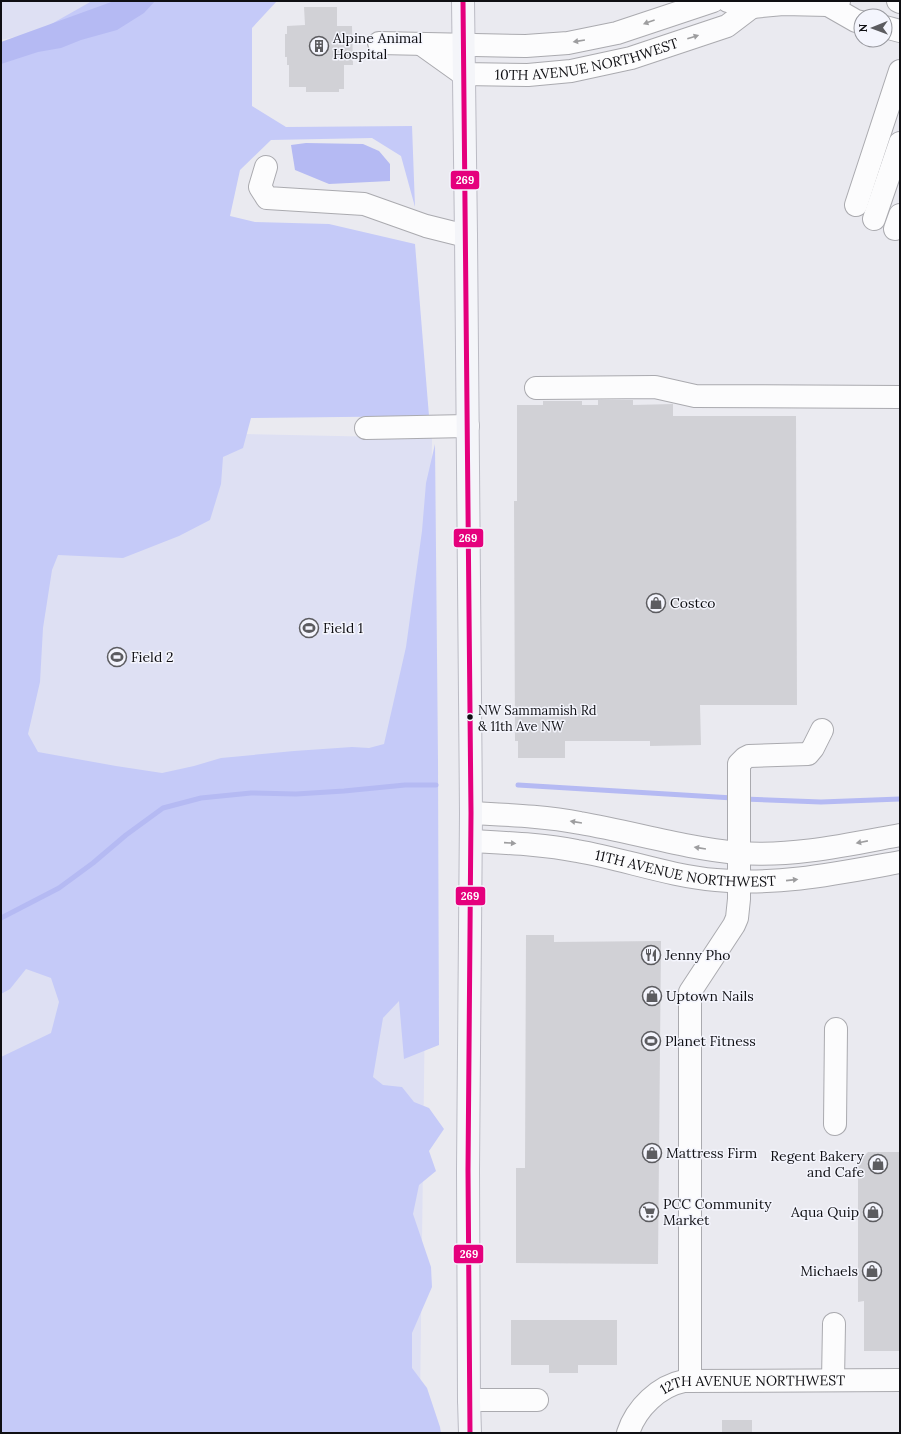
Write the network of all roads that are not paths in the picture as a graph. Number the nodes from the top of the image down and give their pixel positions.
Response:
1 (462, 1) edge
2 (713, 1) edge
3 (728, 1) edge
4 (833, 3) edge
5 (752, 7) junction
6 (853, 19) edge
7 (379, 44) dead end
8 (421, 44) junction
9 (463, 44) junction
10 (900, 71) edge
11 (463, 74) junction
12 (900, 106) edge
13 (900, 143) edge
14 (266, 167) dead end
15 (900, 175) edge
16 (879, 217) edge
17 (466, 236) junction
18 (536, 388) dead end
19 (900, 397) edge
20 (468, 426) junction
21 (366, 428) dead end
22 (822, 730) dead end
23 (471, 813) junction
24 (900, 835) edge
25 (471, 841) junction
26 (739, 853) junction
27 (900, 862) edge
28 (739, 882) junction
29 (836, 1029) dead end
30 (835, 1124) dead end
31 (834, 1324) dead end
32 (690, 1380) junction
33 (833, 1380) junction
34 (900, 1380) edge
35 (469, 1400) junction
36 (537, 1400) dead end
37 (470, 1433) edge
38 (628, 1433) edge

1 - 9 main road
2 -> 9 street, 10TH AVENUE NORTHWEST
3 - 5 street
4 - 5 street
4 - 6 street
11 -> 5 street, 10TH AVENUE NORTHWEST
7 - 8 street, 10TH AVENUE NORTHWEST
8 - 9 street, 10TH AVENUE NORTHWEST
8 - 11 street
9 - 11 main road
10 - 16 street
11 - 17 main road
12 - 16 street
13 - 16 street
14 - 17 street
15 - 16 street
17 - 20 main road
18 - 19 street
20 - 21 street
20 - 23 main road
22 - 26 street
23 - 25 main road
26 -> 23 street, 11TH AVENUE NORTHWEST
24 -> 26 street, 11TH AVENUE NORTHWEST
25 -> 28 street, 11TH AVENUE NORTHWEST
25 - 35 main road
26 - 28 street
28 -> 27 street, 11TH AVENUE NORTHWEST
28 - 32 street
29 - 30 street
31 - 33 street
32 - 33 street, 12TH AVENUE NORTHWEST
32 - 38 street, 12TH AVENUE NORTHWEST
33 - 34 street, 12TH AVENUE NORTHWEST
35 - 36 street
35 - 37 main road

